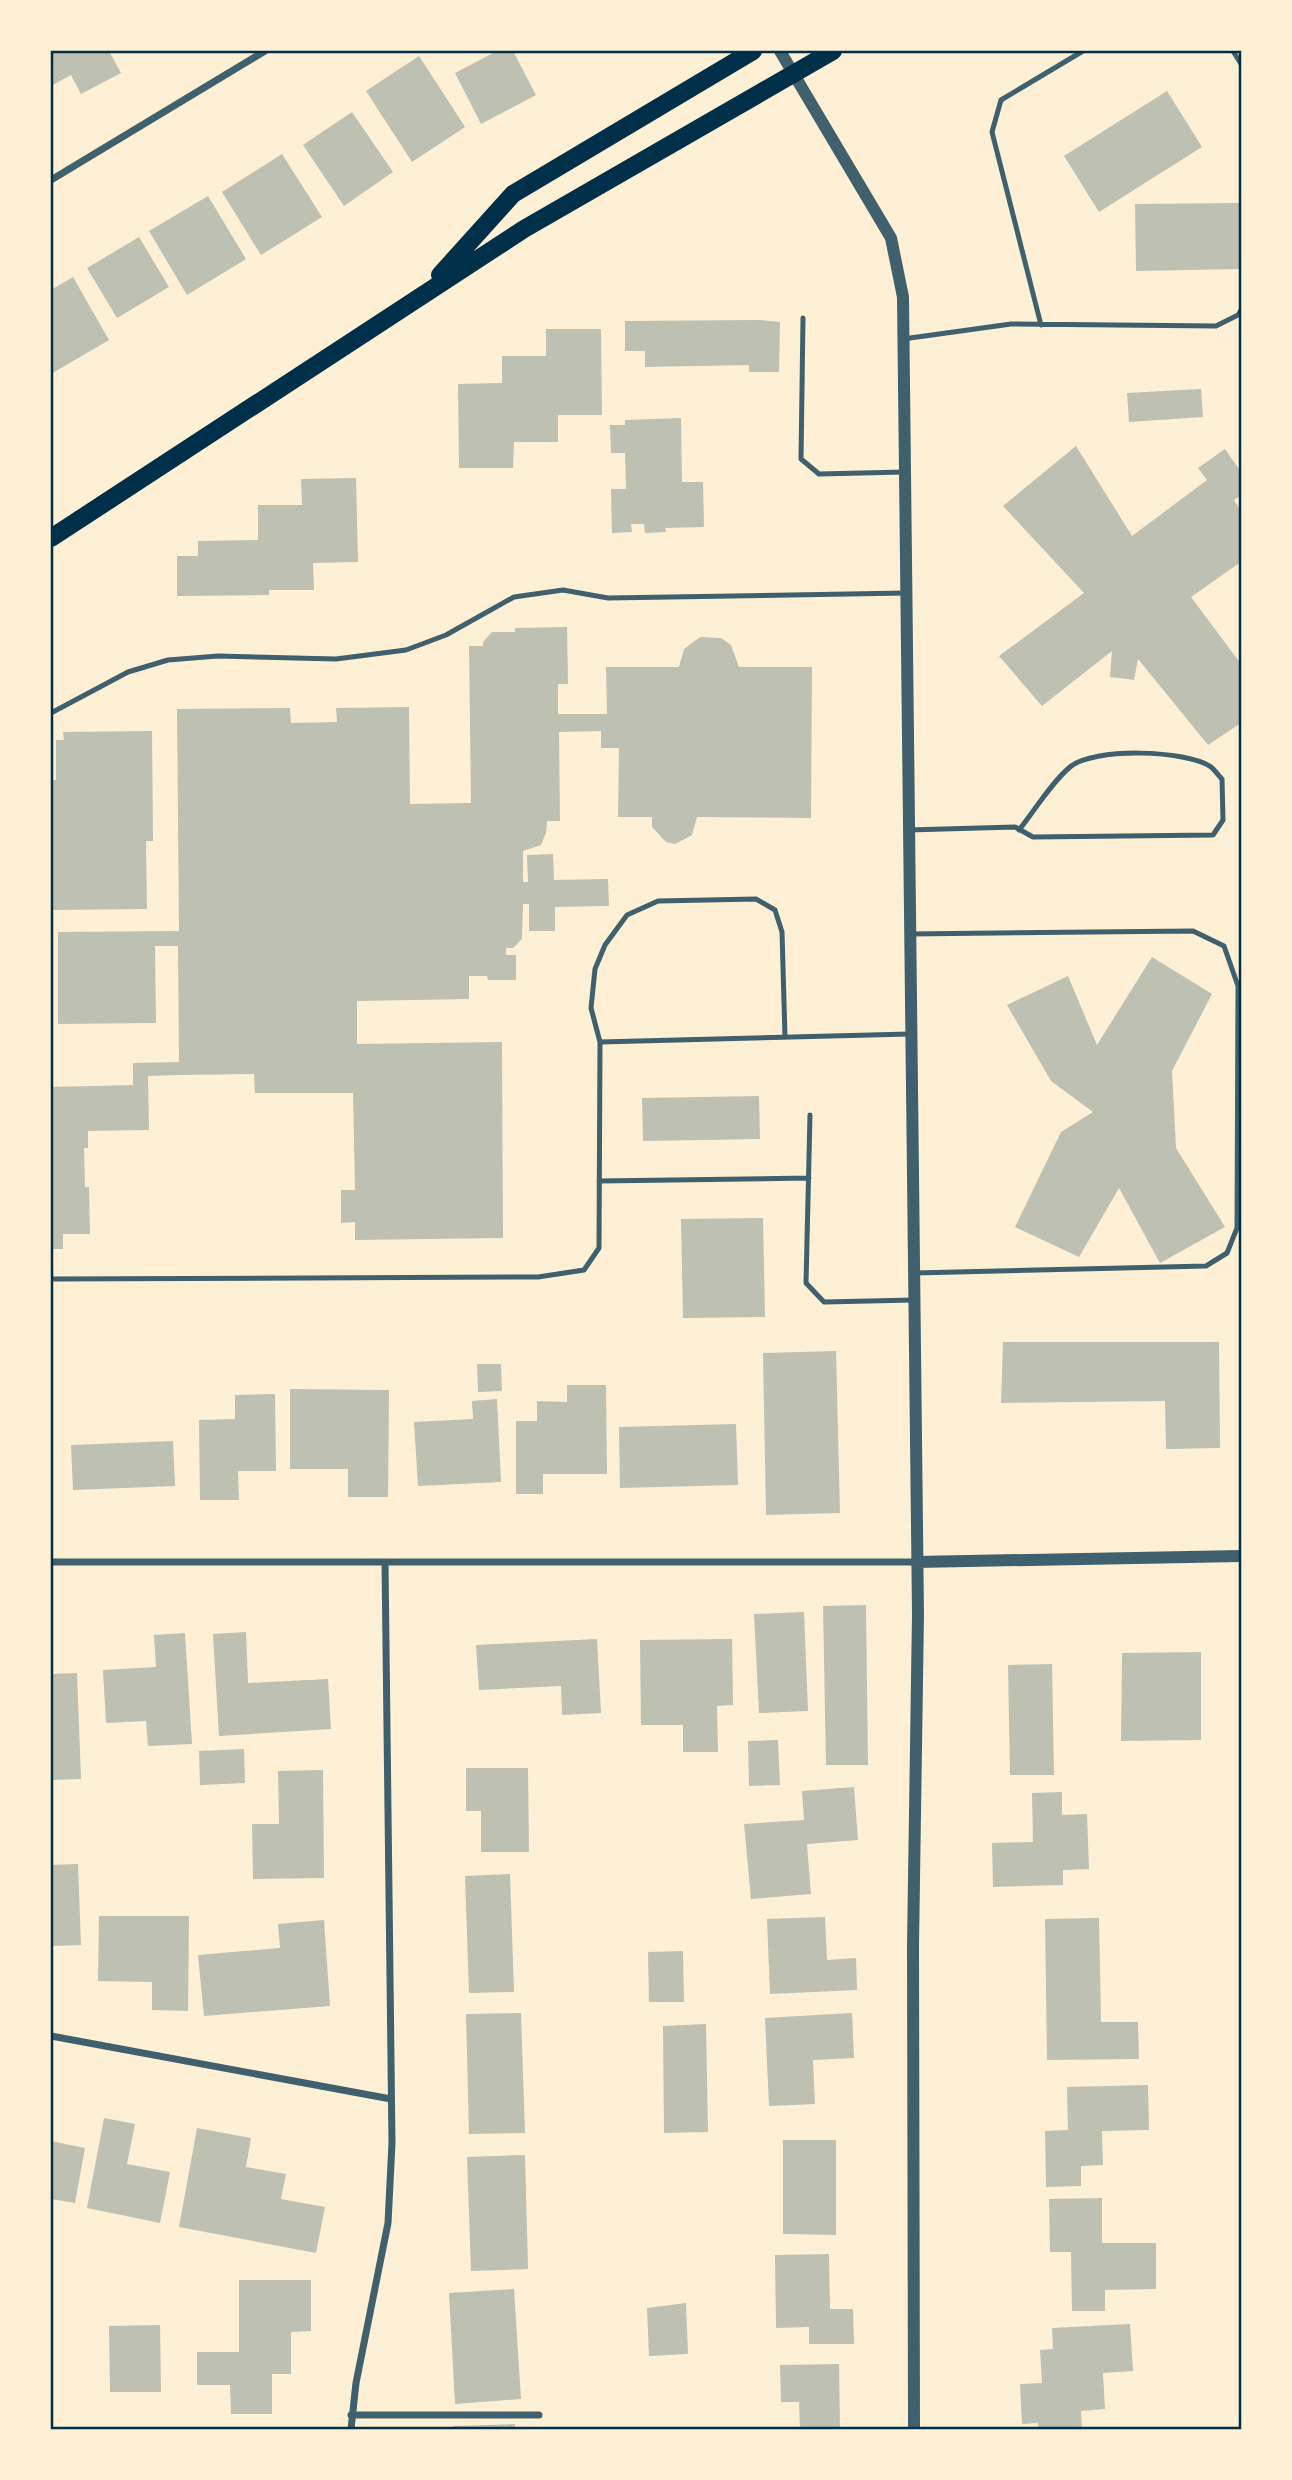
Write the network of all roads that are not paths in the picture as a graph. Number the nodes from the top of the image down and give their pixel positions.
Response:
1 (265, 51) edge
2 (753, 51) edge
3 (780, 51) edge
4 (833, 51) edge
5 (1083, 51) edge
6 (1234, 51) edge
7 (1241, 64) edge
8 (795, 73) junction
9 (51, 180) edge
10 (426, 290) junction
11 (1241, 310) edge
12 (803, 318) dead end
13 (1041, 325) junction
14 (903, 339) junction
15 (904, 472) junction
16 (51, 538) edge
17 (906, 593) junction
18 (51, 713) edge
19 (908, 830) junction
20 (1019, 830) junction
21 (909, 934) junction
22 (910, 1034) junction
23 (785, 1037) junction
24 (600, 1042) junction
25 (810, 1115) dead end
26 (809, 1178) junction
27 (599, 1181) junction
28 (913, 1273) junction
29 (51, 1279) edge
30 (914, 1300) junction
31 (1241, 1556) edge
32 (51, 1562) edge
33 (385, 1562) junction
34 (916, 1562) junction
35 (51, 2036) edge
36 (391, 2099) junction
37 (351, 2415) junction
38 (539, 2415) dead end
39 (351, 2429) edge
40 (914, 2429) edge

1 - 9 street
2 - 10 main road
3 - 8 street
4 - 8 main road
5 - 13 lane
6 - 7 lane
8 - 10 main road
8 - 14 street
10 - 16 main road
11 - 13 lane
12 - 15 lane
13 - 14 lane
14 - 15 street
15 - 17 street
17 - 18 lane
17 - 19 street
19 - 20 lane
19 - 21 street
20 - 20 lane
21 - 22 street
21 - 28 lane
22 - 23 lane
22 - 28 street
23 - 24 lane
23 - 24 lane
24 - 27 lane
25 - 26 lane
26 - 27 lane
26 - 30 lane
27 - 29 lane
28 - 30 street
30 - 34 street
31 - 34 street
32 - 33 street
33 - 34 street
33 - 36 street
34 - 40 street
35 - 36 street
36 - 37 street
37 - 38 street
37 - 39 street

